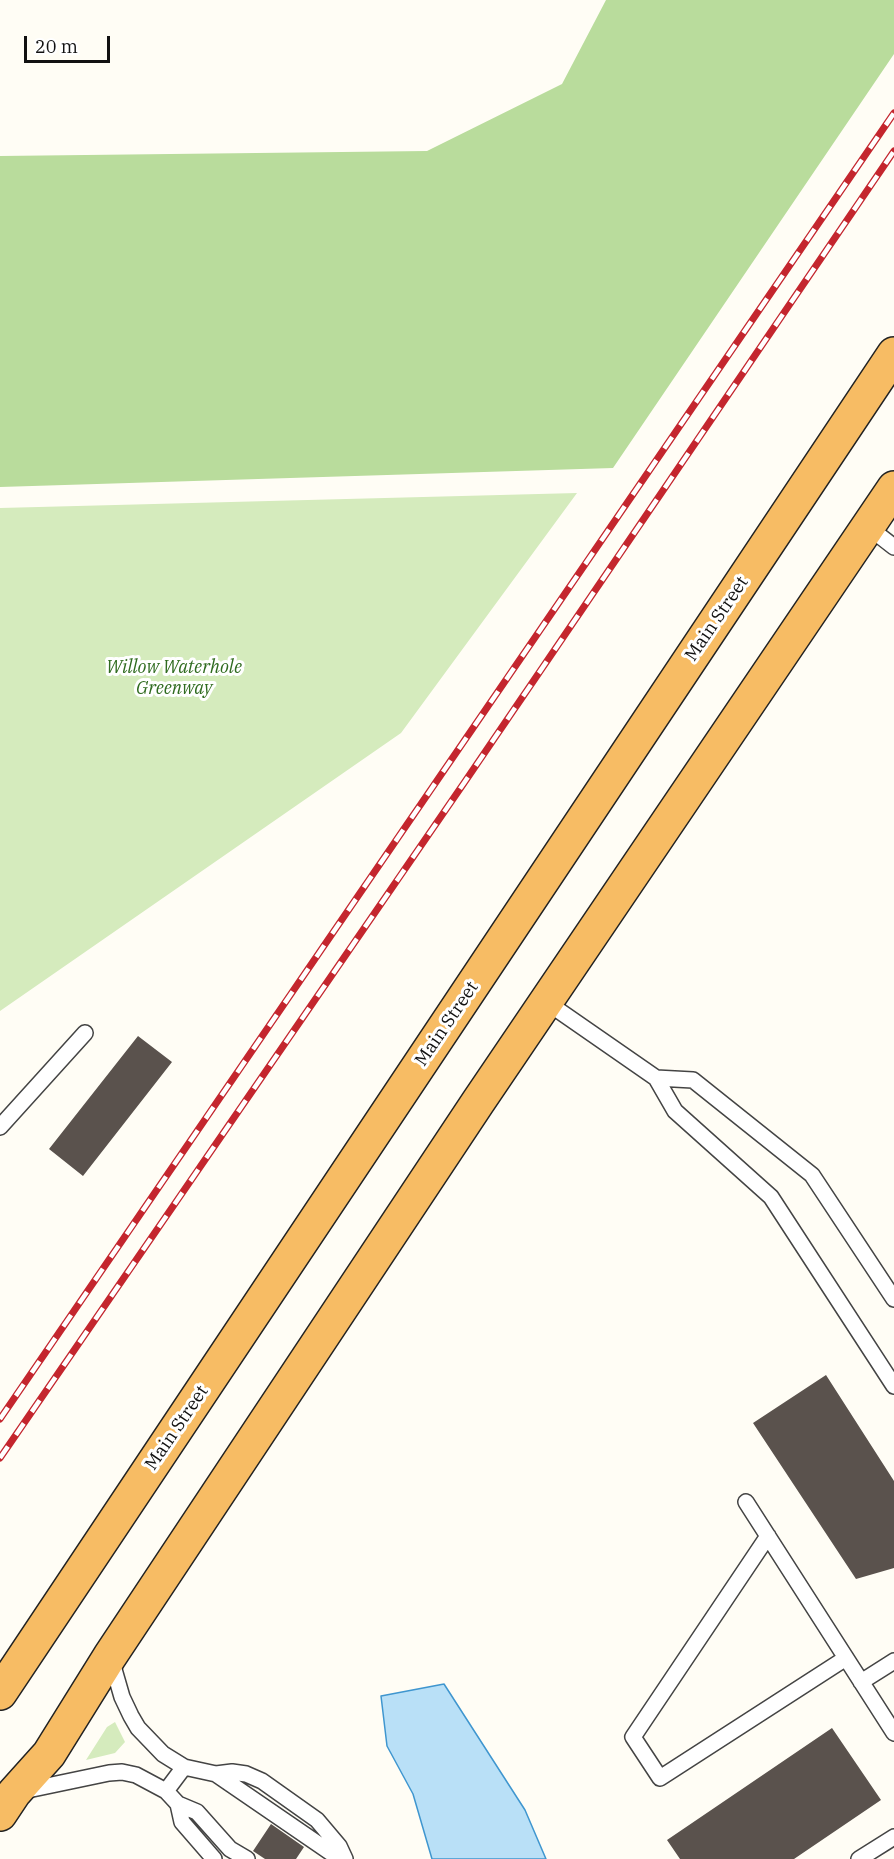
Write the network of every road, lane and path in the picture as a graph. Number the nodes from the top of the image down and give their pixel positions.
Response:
1 (894, 354) edge
2 (894, 488) edge
3 (867, 526) junction
4 (894, 547) edge
5 (545, 1001) junction
6 (85, 1033) dead end
7 (656, 1078) junction
8 (0, 1127) edge
9 (894, 1299) edge
10 (894, 1386) edge
11 (746, 1503) dead end
12 (768, 1536) junction
13 (110, 1656) junction
14 (846, 1658) junction
15 (894, 1661) edge
16 (861, 1682) junction
17 (0, 1693) edge
18 (894, 1733) edge
19 (184, 1767) junction
20 (216, 1774) junction
21 (166, 1791) junction
22 (7, 1804) edge
23 (178, 1804) junction
24 (894, 1837) edge
25 (214, 1859) edge
26 (247, 1859) edge
27 (340, 1859) edge
28 (345, 1859) edge
29 (859, 1859) edge

1 - 17 highway, Main Street
2 - 3 highway
3 - 4 lane
3 - 5 highway
5 - 7 lane
5 - 13 highway
6 - 8 lane
7 - 9 lane
7 - 10 lane
11 - 12 lane
12 - 14 lane
12 - 14 lane
13 - 19 lane
13 - 22 highway
14 - 16 lane
15 - 16 lane
16 - 18 lane
19 - 20 lane
19 - 21 lane
20 - 27 lane
20 - 28 lane
21 - 22 lane
21 - 23 lane
23 - 25 lane
23 - 26 lane
24 - 29 lane

